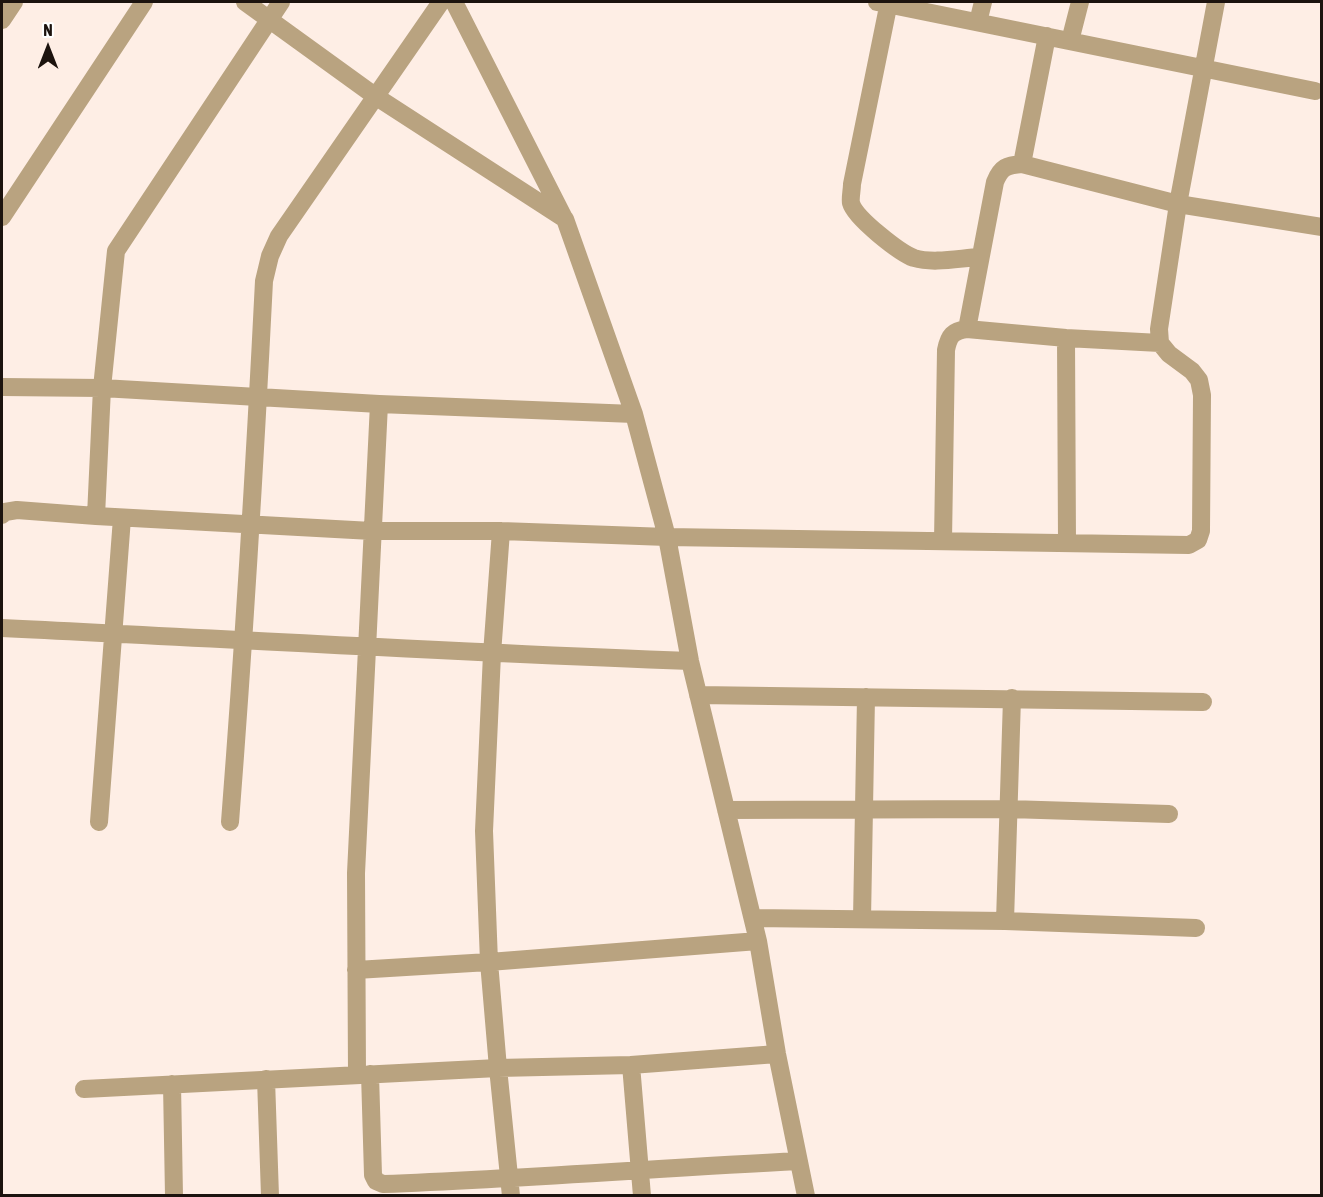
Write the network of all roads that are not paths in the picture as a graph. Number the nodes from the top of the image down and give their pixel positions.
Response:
1 (14, 2) edge
2 (144, 2) edge
3 (245, 2) edge
4 (281, 2) edge
5 (441, 2) edge
6 (454, 2) edge
7 (885, 2) edge
8 (983, 2) edge
9 (1080, 2) edge
10 (1216, 2) edge
11 (269, 19) junction
12 (2, 20) edge
13 (978, 22) junction
14 (1047, 36) junction
15 (1070, 41) junction
16 (1204, 68) junction
17 (1315, 92) dead end
18 (375, 96) junction
19 (1022, 164) junction
20 (1178, 204) junction
21 (2, 217) edge
22 (565, 219) junction
23 (1322, 227) edge
24 (980, 257) junction
25 (967, 328) junction
26 (1066, 338) junction
27 (1160, 343) junction
28 (2, 387) edge
29 (102, 388) junction
30 (258, 397) junction
31 (379, 404) junction
32 (634, 414) junction
33 (2, 515) edge
34 (96, 516) junction
35 (122, 518) junction
36 (249, 524) junction
37 (372, 531) junction
38 (501, 531) junction
39 (667, 537) junction
40 (943, 541) junction
41 (1067, 543) junction
42 (2, 628) edge
43 (113, 633) junction
44 (244, 639) junction
45 (368, 647) junction
46 (492, 654) junction
47 (690, 661) junction
48 (698, 695) junction
49 (866, 697) junction
50 (1012, 698) junction
51 (1203, 702) dead end
52 (1009, 809) junction
53 (726, 810) junction
54 (864, 810) junction
55 (1169, 814) dead end
56 (99, 822) dead end
57 (230, 822) dead end
58 (753, 918) junction
59 (862, 919) junction
60 (1005, 921) junction
61 (1196, 928) dead end
62 (758, 941) junction
63 (489, 962) junction
64 (356, 970) junction
65 (777, 1054) junction
66 (631, 1065) junction
67 (498, 1068) junction
68 (364, 1074) junction
69 (266, 1079) junction
70 (172, 1084) junction
71 (84, 1089) dead end
72 (799, 1161) junction
73 (639, 1169) junction
74 (510, 1187) edge
75 (174, 1196) edge
76 (270, 1196) edge
77 (642, 1196) edge
78 (806, 1196) edge

1 - 12 street
2 - 21 street
3 - 11 street
4 - 11 street
5 - 18 street
6 - 22 street
7 - 13 street
7 - 24 street
8 - 13 street
9 - 15 street
10 - 16 street
11 - 18 street
11 - 29 street
13 - 14 street
14 - 15 street
14 - 19 street
15 - 16 street
16 - 17 street
16 - 20 street
18 - 22 street
18 - 30 street
19 - 20 street
19 - 24 street
20 - 23 street
20 - 27 street
22 - 32 street
24 - 25 street
25 - 26 street
25 - 40 street
26 - 27 street
26 - 41 street
27 - 41 street
28 - 29 street
29 - 30 street
29 - 34 street
30 - 31 street
30 - 36 street
31 - 32 street
31 - 37 street
32 - 39 street
33 - 34 street
34 - 35 street
35 - 36 street
35 - 43 street
36 - 37 street
36 - 44 street
37 - 38 street
37 - 45 street
38 - 39 street
38 - 46 street
39 - 40 street
39 - 47 street
40 - 41 street
42 - 43 street
43 - 44 street
43 - 56 street
44 - 45 street
44 - 57 street
45 - 46 street
45 - 64 street
46 - 47 street
46 - 63 street
47 - 48 street
48 - 49 street
48 - 53 street
49 - 50 street
49 - 54 street
50 - 51 street
50 - 52 street
52 - 54 street
52 - 55 street
52 - 60 street
53 - 54 street
53 - 58 street
54 - 59 street
58 - 59 street
58 - 62 street
59 - 60 street
60 - 61 street
62 - 63 street
62 - 65 street
63 - 64 street
63 - 67 street
64 - 68 street
65 - 66 street
65 - 72 street
66 - 67 street
66 - 73 street
67 - 68 street
67 - 74 street
68 - 69 street
68 - 74 street
69 - 70 street
69 - 76 street
70 - 71 street
70 - 75 street
72 - 73 street
72 - 78 street
73 - 74 street
73 - 77 street

